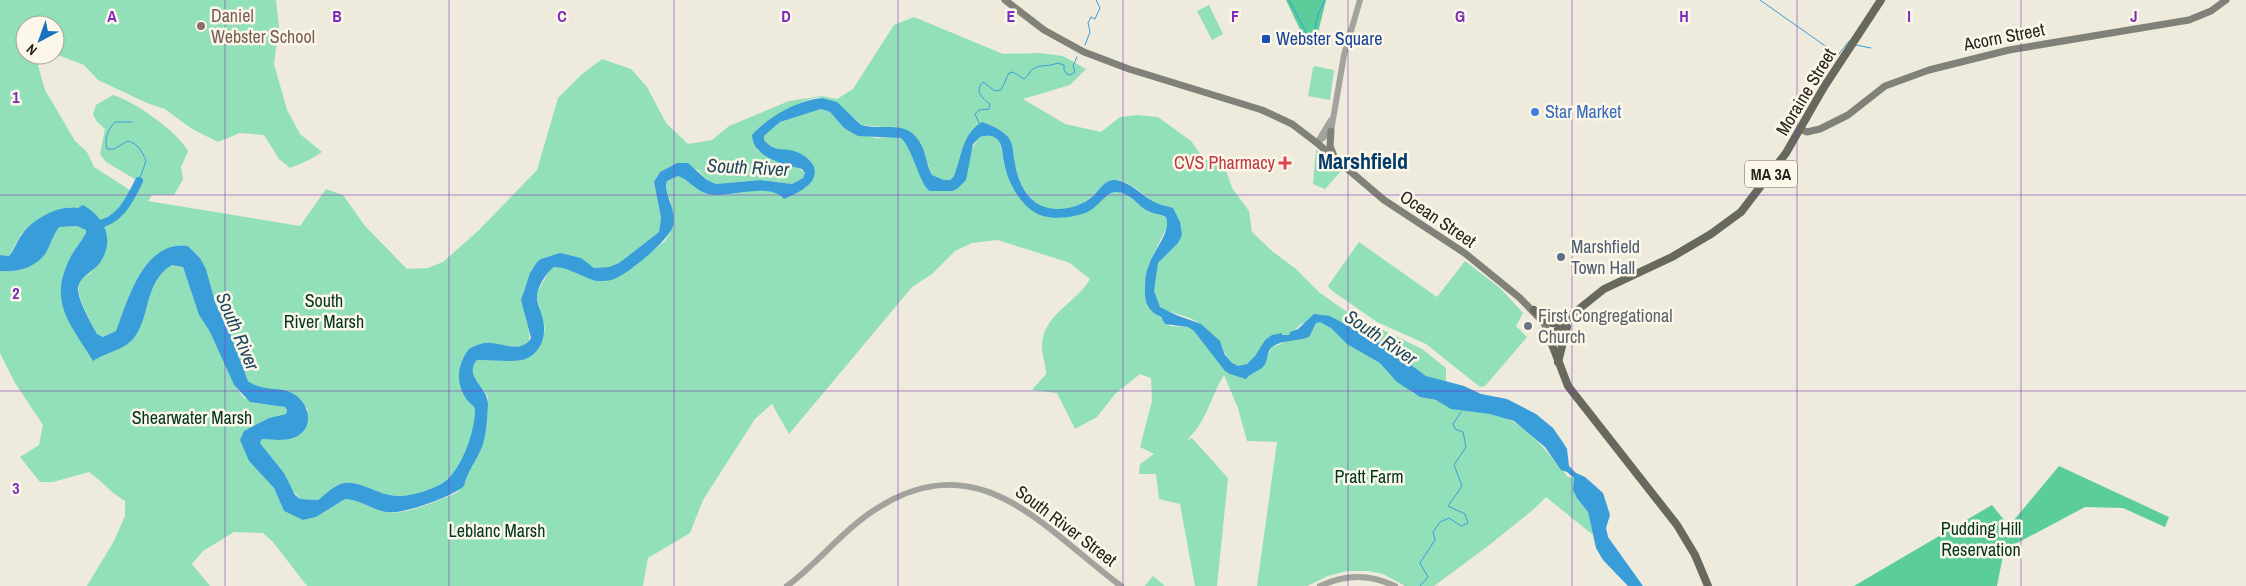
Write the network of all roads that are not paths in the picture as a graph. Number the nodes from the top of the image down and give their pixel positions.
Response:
1 (1005, 0) edge
2 (1360, 0) edge
3 (1881, 0) edge
4 (2226, 0) edge
5 (1332, 119) junction
6 (1800, 129) junction
7 (1331, 131) junction
8 (1317, 143) junction
9 (1335, 158) junction
10 (1534, 310) junction
11 (1578, 310) junction
12 (1569, 317) junction
13 (1567, 327) junction
14 (1550, 339) junction
15 (1558, 364) junction
16 (787, 586) edge
17 (1121, 586) edge
18 (1320, 586) edge
19 (1395, 586) edge
20 (1708, 586) edge

1 - 8 main road, Ocean Street
2 - 5 street
3 - 6 main road, Moraine Street / MA 3A
4 - 6 main road, Acorn Street
5 - 7 street
5 - 8 street
6 - 11 main road, Moraine Street / MA 3A
7 - 8 street
7 - 9 main road
8 - 9 main road, Ocean Street
9 - 10 main road, Ocean Street
10 - 12 main road
10 - 14 main road, Ocean Street
11 - 12 main road, Moraine Street / MA 3A
11 - 13 main road, Moraine Street / MA 3A
12 - 14 main road, Moraine Street / MA 3A
13 - 14 main road, Moraine Street / MA 3A
13 - 15 main road, MA 3A
14 - 15 main road, Ocean Street
15 - 20 main road, Ocean Street
16 - 17 street, South River Street
18 - 19 street

